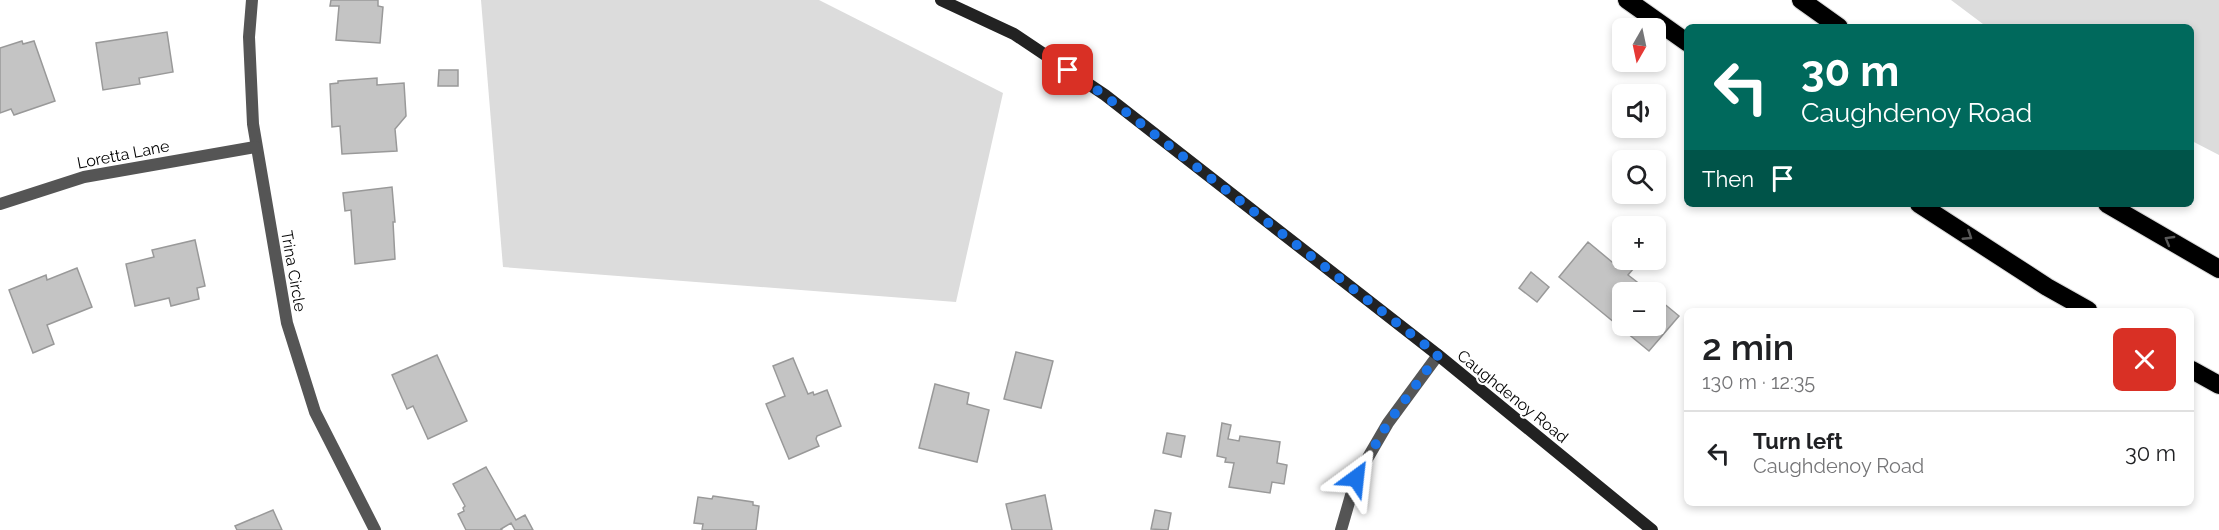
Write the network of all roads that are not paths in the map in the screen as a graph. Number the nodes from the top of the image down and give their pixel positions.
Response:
1 (252, 0) edge
2 (941, 0) edge
3 (1627, 0) edge
4 (1801, 0) edge
5 (1835, 24) edge
6 (1684, 40) edge
7 (255, 147) junction
8 (0, 204) edge
9 (1924, 207) edge
10 (2112, 207) edge
11 (2219, 269) edge
12 (2084, 308) edge
13 (1438, 355) junction
14 (2194, 371) edge
15 (2219, 385) edge
16 (375, 530) edge
17 (1341, 530) edge
18 (1652, 530) edge

1 - 7 street, Trina Circle
2 - 13 street, Caughdenoy Road
3 - 6 highway
4 - 5 highway
7 - 8 street, Loretta Lane
7 - 16 street, Trina Circle
9 -> 12 highway
11 -> 10 highway
13 - 17 street
13 - 18 street, Caughdenoy Road
14 - 15 highway

